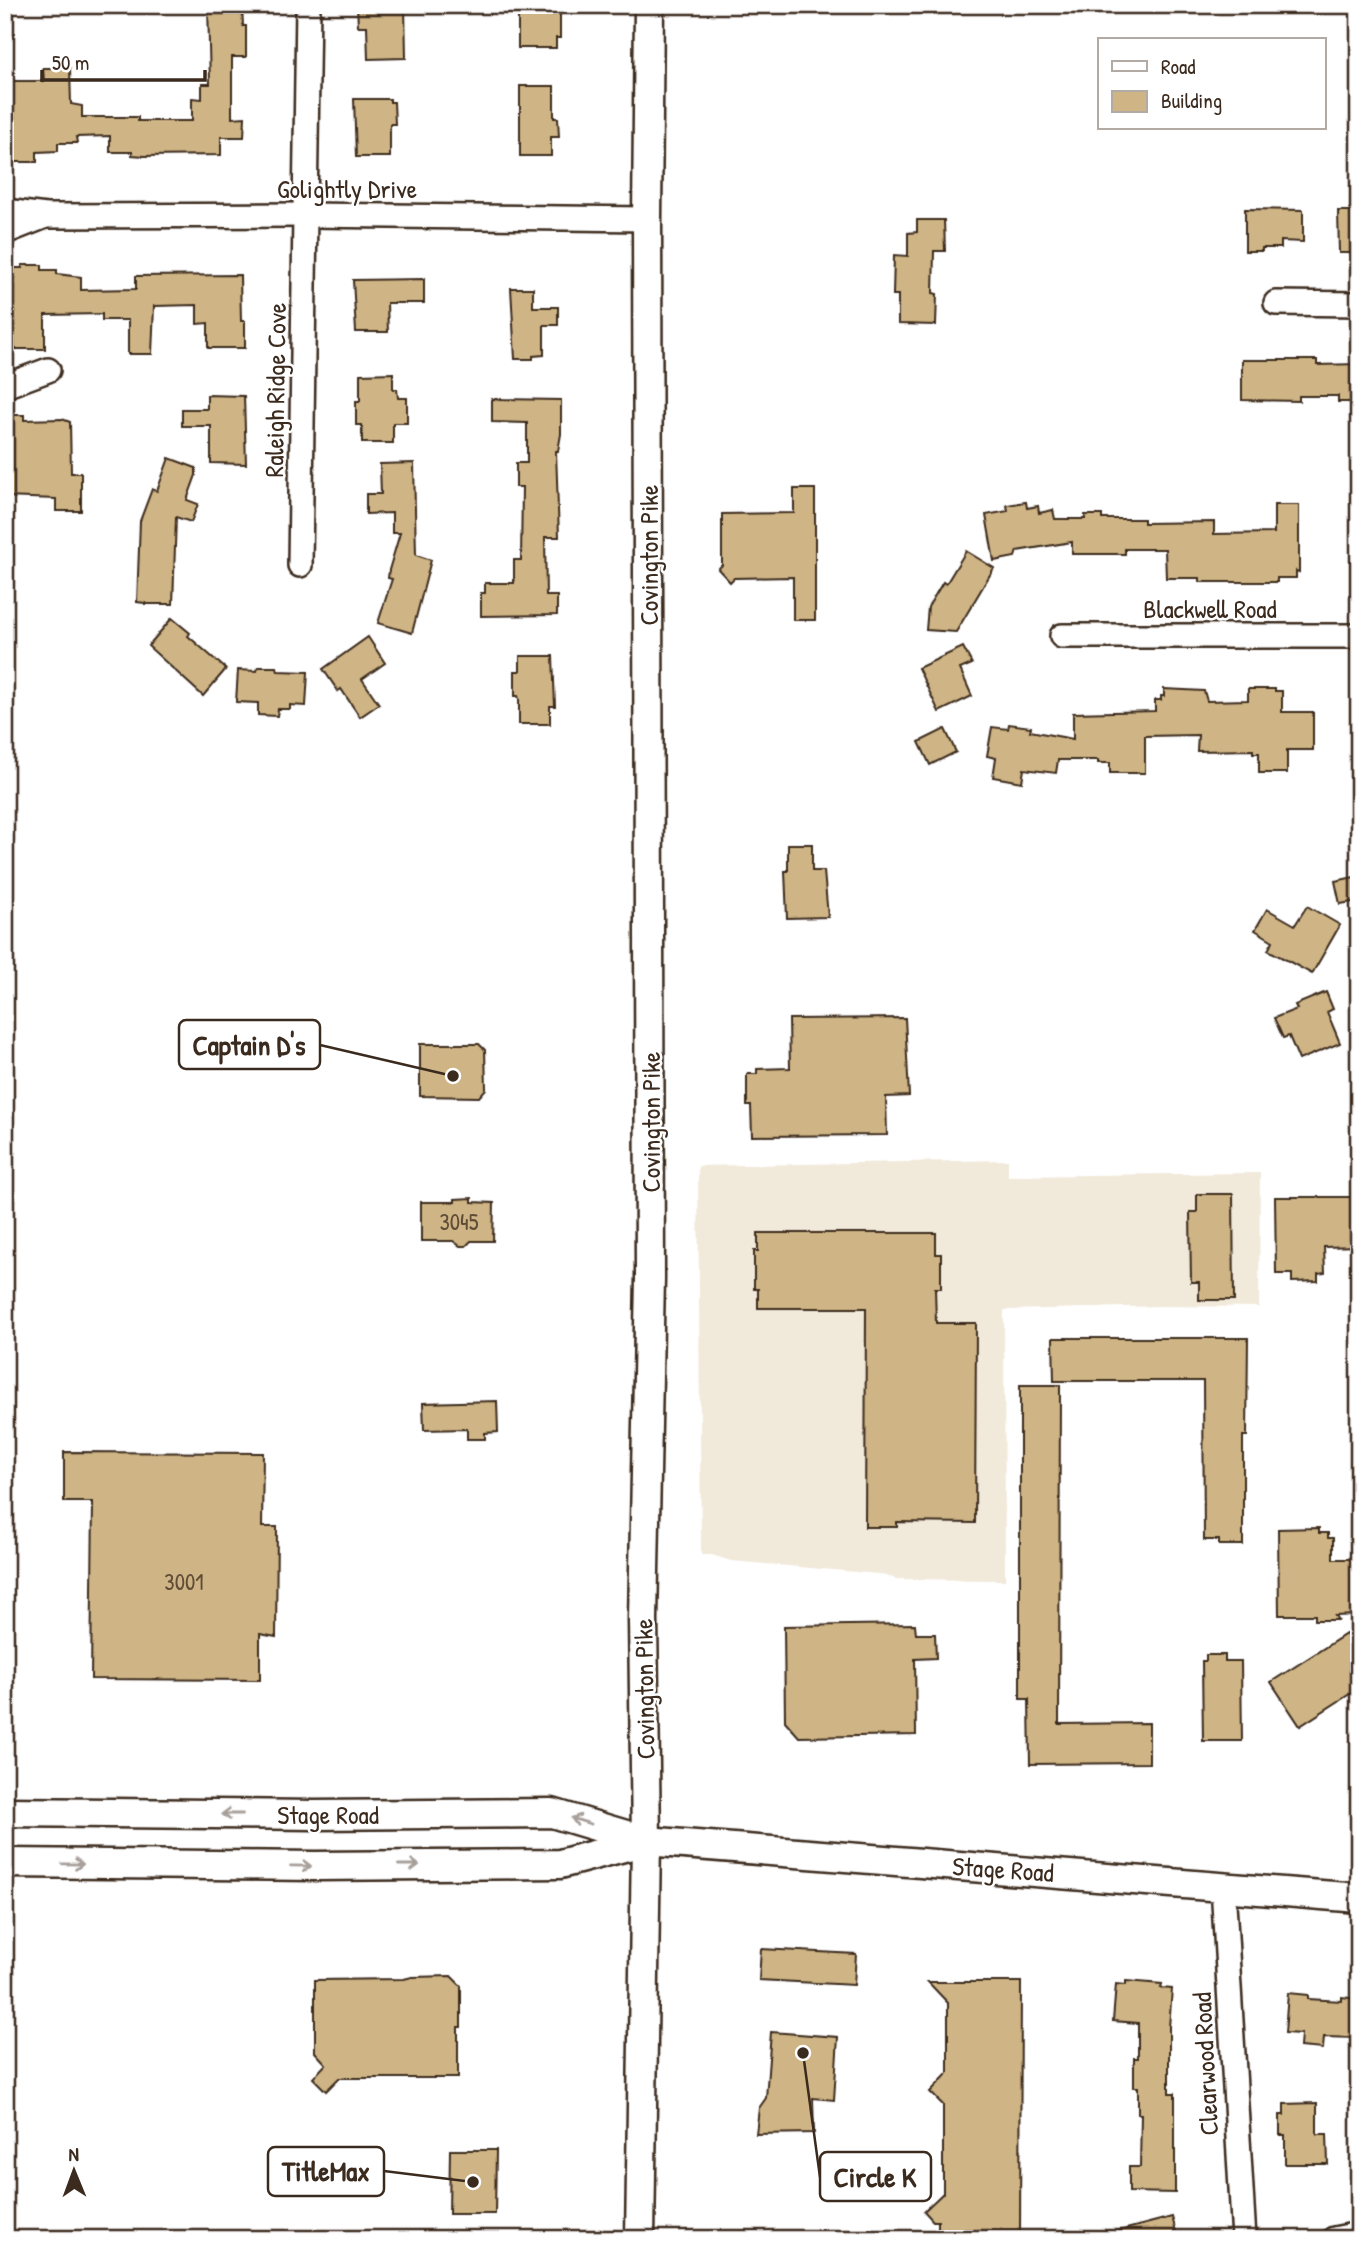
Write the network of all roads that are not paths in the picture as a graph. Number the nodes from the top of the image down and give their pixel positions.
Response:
1 (308, 5) edge
2 (649, 5) edge
3 (5, 211) edge
4 (306, 215) junction
5 (46, 216) junction
6 (647, 219) junction
7 (5, 232) edge
8 (1276, 303) dead end
9 (1359, 304) edge
10 (48, 370) dead end
11 (5, 386) edge
12 (300, 565) dead end
13 (1062, 636) dead end
14 (1359, 636) edge
15 (5, 1812) edge
16 (646, 1841) junction
17 (5, 1863) edge
18 (1223, 1886) junction
19 (1359, 1898) edge
20 (1359, 2234) edge
21 (640, 2239) edge
22 (1244, 2239) edge
23 (1334, 2239) edge

1 - 4 street, Raleigh Ridge Cove
2 - 6 main road, Covington Pike
3 - 5 street
4 - 5 street, Golightly Drive
4 - 6 street, Golightly Drive
4 - 12 street, Raleigh Ridge Cove
5 - 7 street
6 - 16 main road, Covington Pike
8 - 9 street
10 - 11 street
13 - 14 street, Blackwell Road
16 -> 15 main road, Stage Road
17 -> 16 main road, Stage Road
16 - 18 main road, Stage Road
16 - 21 main road, Covington Pike
18 - 19 main road, Stage Road
18 - 22 street, Clearwood Road
20 - 23 street

